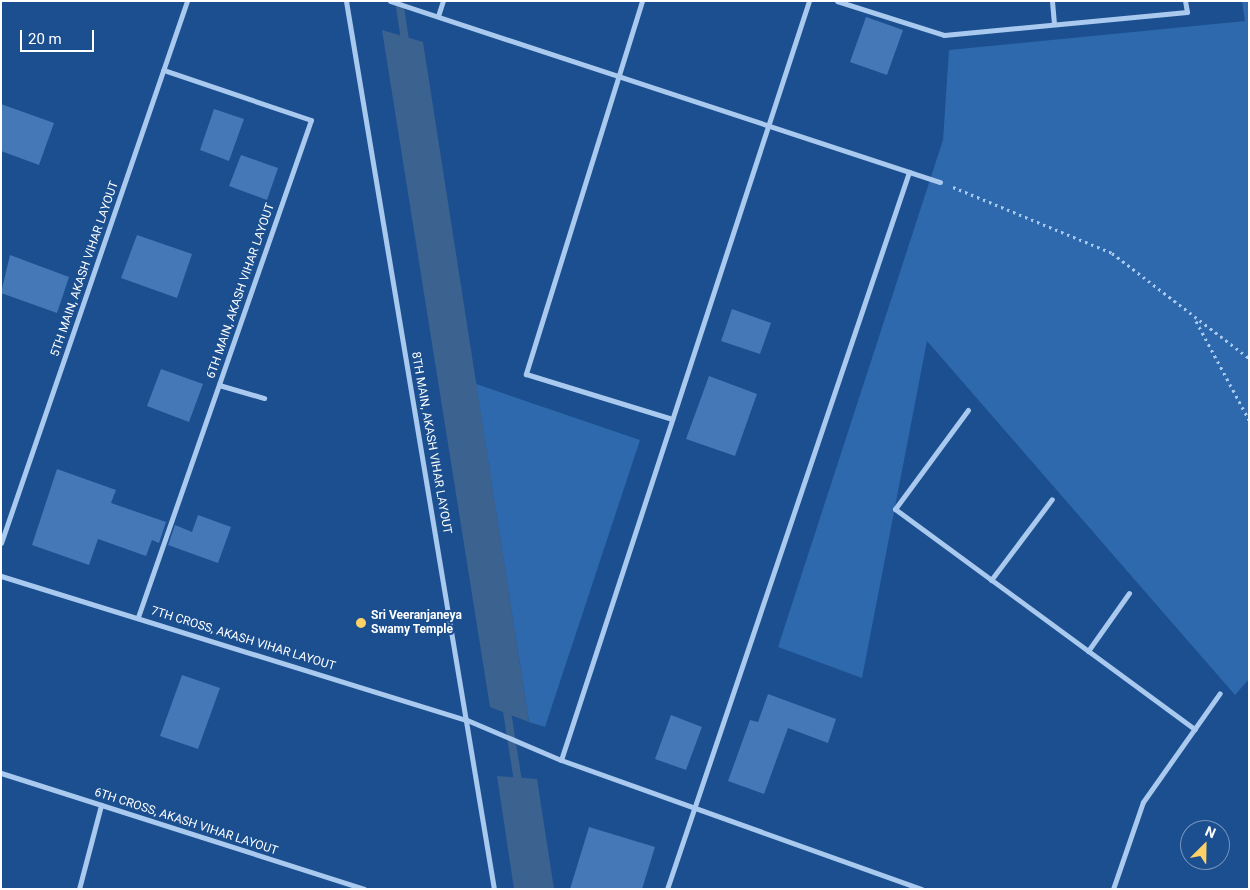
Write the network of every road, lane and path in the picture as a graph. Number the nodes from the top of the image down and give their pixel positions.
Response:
1 (187, 1) edge
2 (346, 1) edge
3 (390, 1) edge
4 (443, 1) edge
5 (642, 1) edge
6 (809, 1) edge
7 (837, 1) edge
8 (1052, 1) edge
9 (1185, 1) edge
10 (438, 16) junction
11 (1054, 24) junction
12 (163, 70) junction
13 (619, 76) junction
14 (769, 125) junction
15 (909, 172) junction
16 (940, 182) joint
17 (1194, 319) junction
18 (1249, 358) edge
19 (220, 385) junction
20 (264, 398) dead end
21 (968, 410) dead end
22 (672, 419) junction
23 (1249, 420) edge
24 (1052, 499) dead end
25 (1, 543) edge
26 (1, 576) edge
27 (991, 580) junction
28 (1129, 592) dead end
29 (138, 616) junction
30 (1088, 651) junction
31 (1220, 693) dead end
32 (467, 720) junction
33 (1195, 729) junction
34 (561, 760) junction
35 (1, 773) edge
36 (101, 805) junction
37 (694, 806) junction
38 (79, 889) edge
39 (364, 889) edge
40 (494, 889) edge
41 (667, 889) edge
42 (922, 889) edge
43 (1113, 889) edge

1 - 12 street, 5TH MAIN, AKASH VIHAR LAYOUT
2 - 32 street, 8TH MAIN, AKASH VIHAR LAYOUT
3 - 10 street
4 - 10 street
5 - 13 street
6 - 14 street
7 - 11 street
8 - 11 street
9 - 11 street
10 - 13 street
12 - 19 street, 6TH MAIN, AKASH VIHAR LAYOUT
12 - 25 street, 5TH MAIN, AKASH VIHAR LAYOUT
13 - 14 street
13 - 22 street
14 - 15 street
14 - 22 street
15 - 16 street
15 - 37 street
16 - 17 path
17 - 18 path
17 - 23 path
19 - 20 street
19 - 29 street, 6TH MAIN, AKASH VIHAR LAYOUT
21 - 27 street
22 - 34 street
24 - 27 street
26 - 29 street, 7TH CROSS, AKASH VIHAR LAYOUT
27 - 30 street
28 - 30 street
29 - 32 street, 7TH CROSS, AKASH VIHAR LAYOUT
30 - 33 street
31 - 33 street
32 - 34 street, 7TH CROSS, AKASH VIHAR LAYOUT
32 - 40 street, 8TH MAIN, AKASH VIHAR LAYOUT
33 - 43 street
34 - 37 street, 7TH CROSS, AKASH VIHAR LAYOUT
35 - 36 street, 6TH CROSS, AKASH VIHAR LAYOUT
36 - 38 street
36 - 39 street, 6TH CROSS, AKASH VIHAR LAYOUT
37 - 41 street
37 - 42 street, 7TH CROSS, AKASH VIHAR LAYOUT

